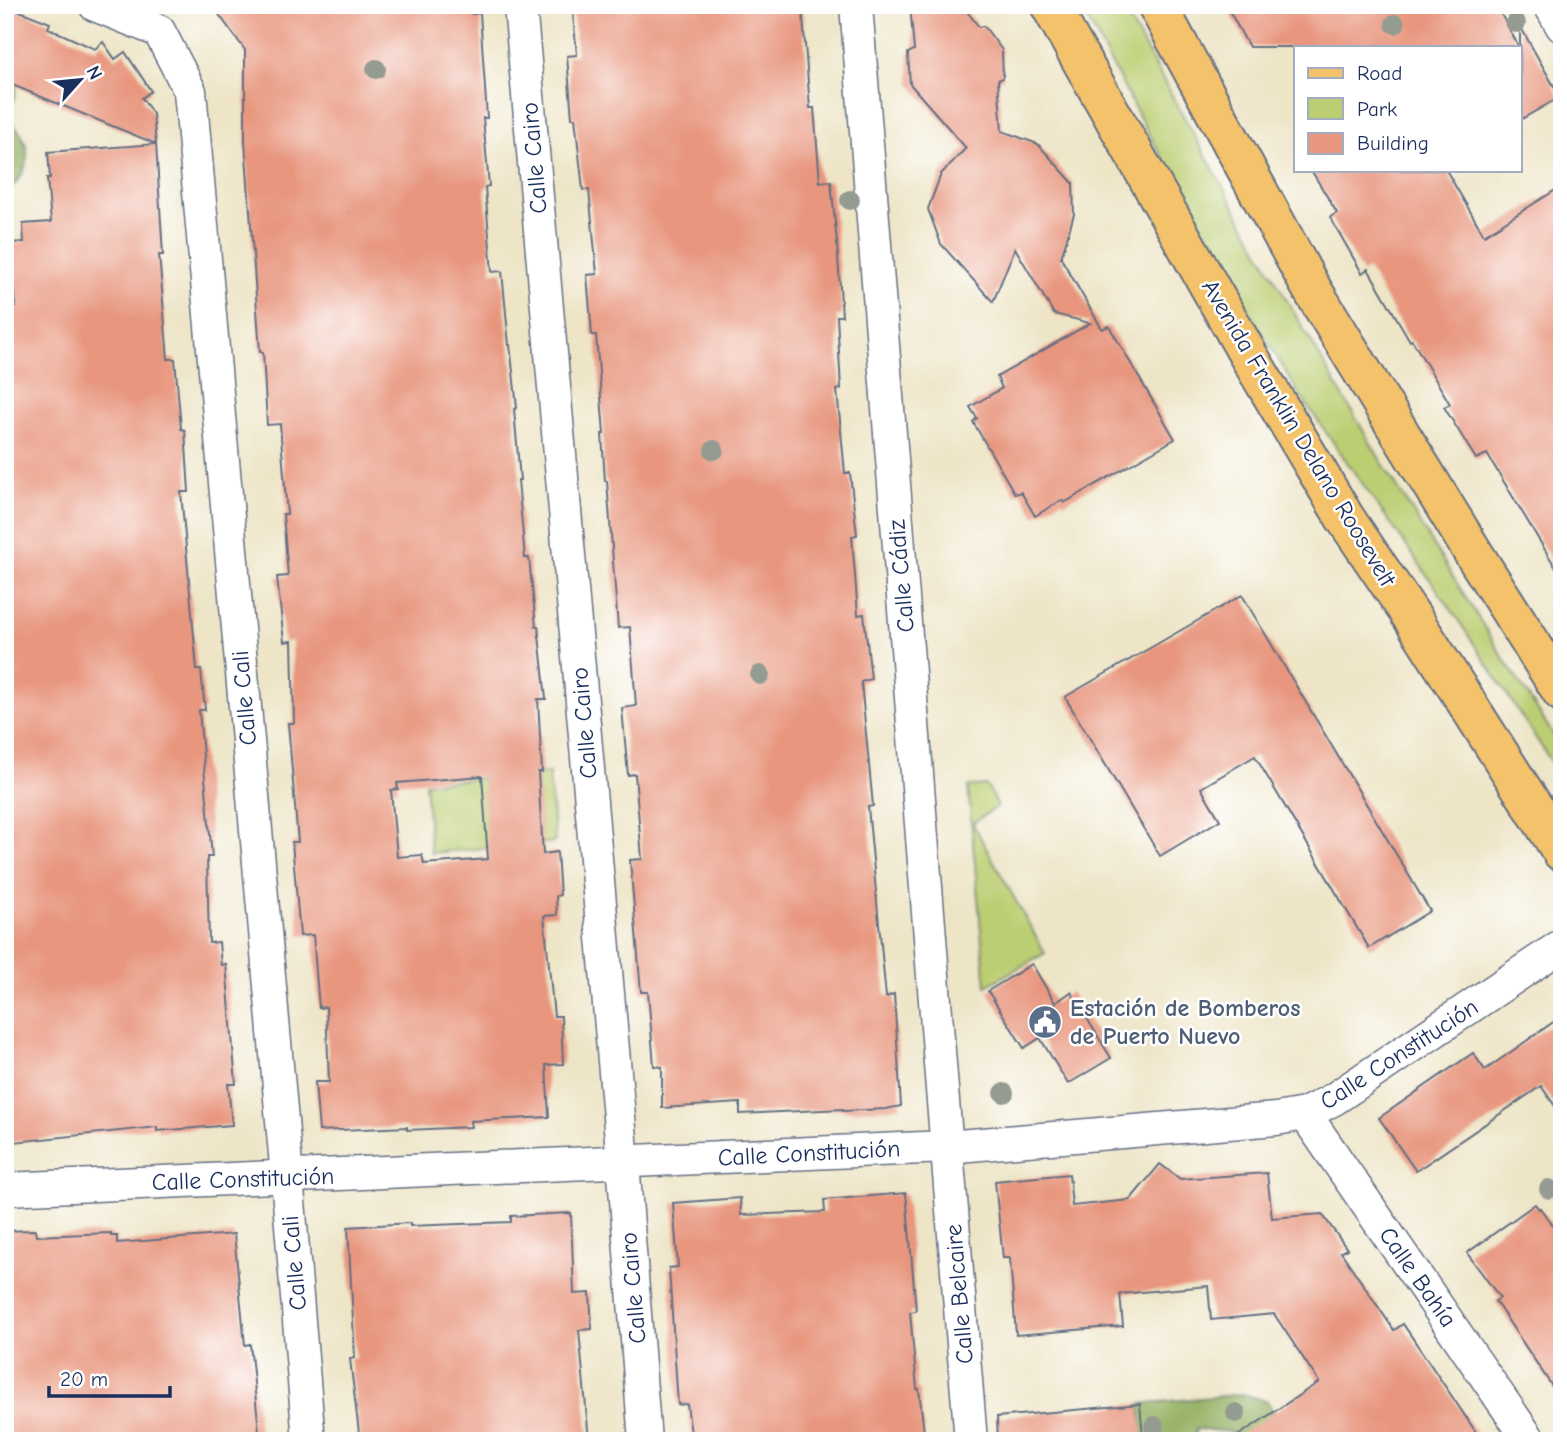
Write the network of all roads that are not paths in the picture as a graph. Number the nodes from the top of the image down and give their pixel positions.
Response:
1 (95, 5) edge
2 (520, 5) edge
3 (856, 5) edge
4 (1050, 5) edge
5 (1157, 5) edge
6 (1550, 5) edge
7 (1562, 26) edge
8 (1562, 692) edge
9 (1562, 852) edge
10 (1562, 945) edge
11 (1305, 1114) junction
12 (946, 1147) junction
13 (623, 1162) junction
14 (287, 1177) junction
15 (5, 1189) edge
16 (309, 1441) edge
17 (645, 1441) edge
18 (971, 1441) edge
19 (1530, 1441) edge

1 - 14 street, Calle Cali
2 - 13 street, Calle Cairo
3 - 12 street, Calle Cádiz
4 - 9 main road, Avenida Franklin Delano Roosevelt
5 - 8 main road
6 - 7 street
10 - 11 street, Calle Constitución
11 - 12 street, Calle Constitución
11 - 19 street, Calle Bahía
12 - 13 street, Calle Constitución
12 - 18 street, Calle Belcaire
13 - 14 street, Calle Constitución
13 - 17 street, Calle Cairo
14 - 15 street, Calle Constitución
14 - 16 street, Calle Cali

